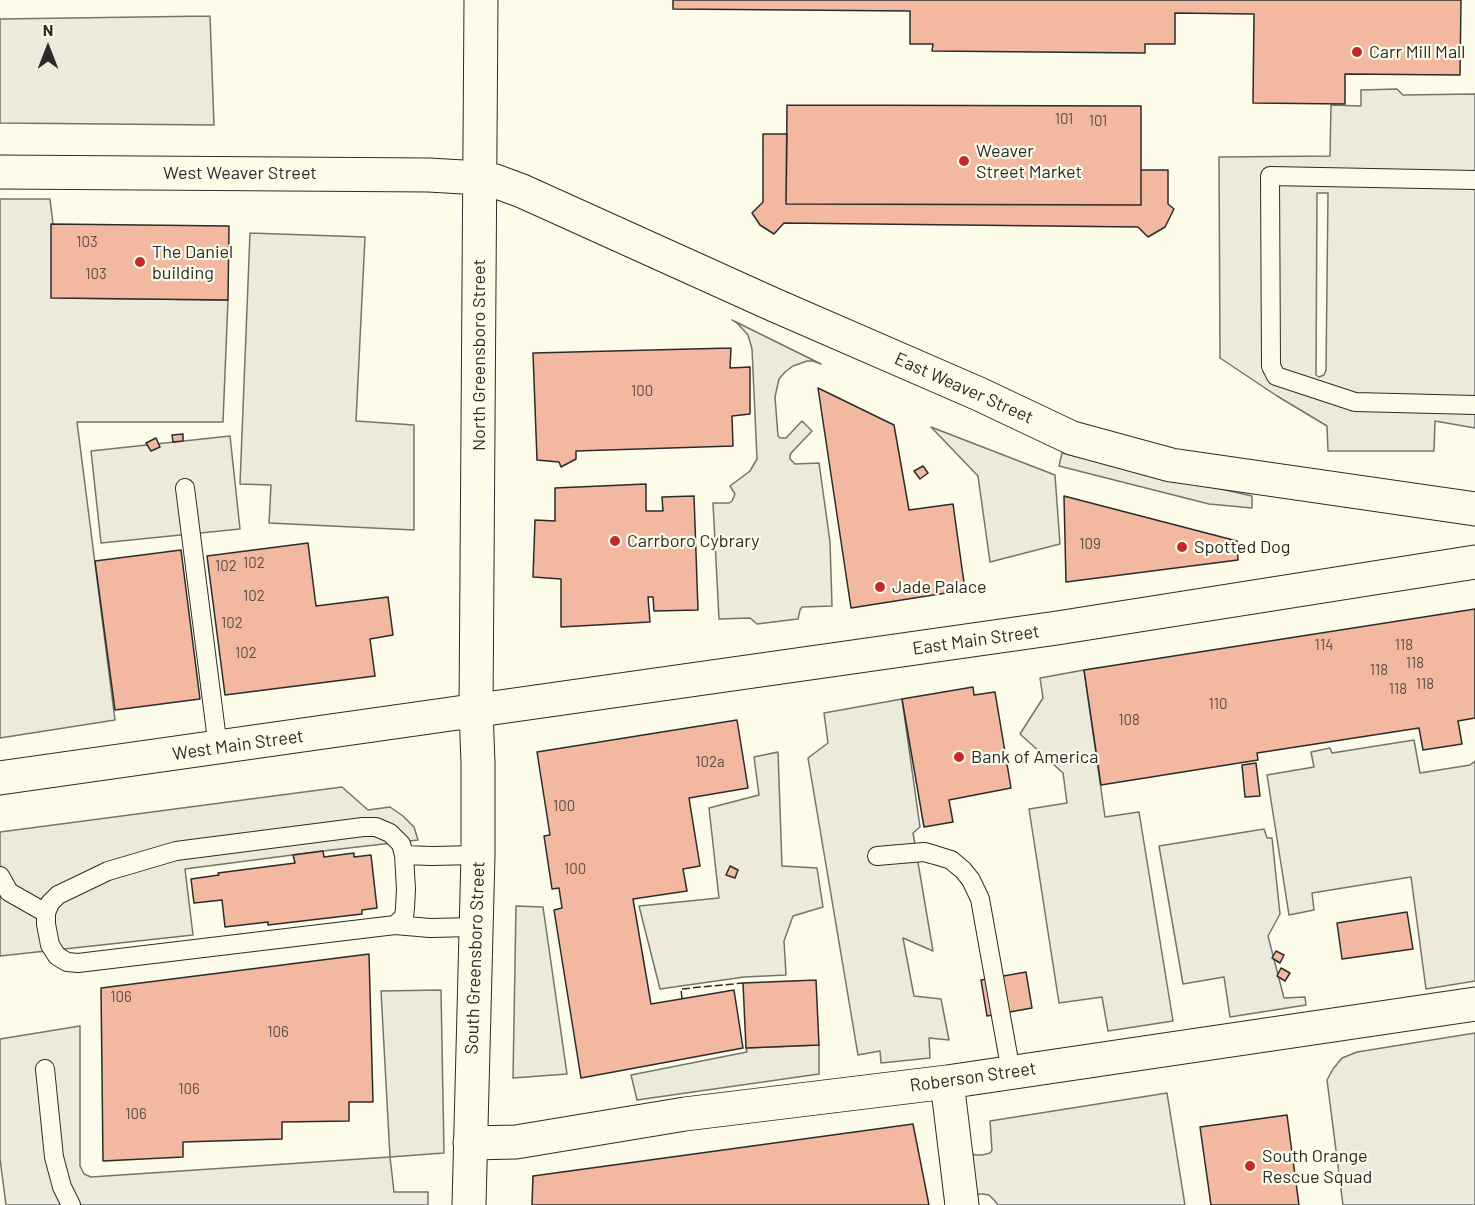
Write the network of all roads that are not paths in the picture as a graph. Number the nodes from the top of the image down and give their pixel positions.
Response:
1 (481, 0) edge
2 (0, 172) edge
3 (480, 178) junction
4 (1475, 180) edge
5 (1475, 405) edge
6 (185, 488) dead end
7 (1475, 509) edge
8 (1475, 562) edge
9 (476, 710) junction
10 (218, 748) junction
11 (2, 772) edge
12 (404, 855) junction
13 (478, 855) junction
14 (877, 856) dead end
15 (0, 876) edge
16 (46, 913) junction
17 (395, 925) junction
18 (475, 927) junction
19 (1475, 1004) edge
20 (45, 1069) dead end
21 (1011, 1072) junction
22 (947, 1082) junction
23 (470, 1143) junction
24 (71, 1205) edge
25 (469, 1205) edge
26 (962, 1205) edge

1 - 3 main road, North Greensboro Street
2 - 3 main road, West Weaver Street
3 - 7 main road, East Weaver Street
3 - 9 main road, North Greensboro Street
4 - 5 lane
6 - 10 lane
8 - 9 main road, East Main Street
9 - 10 main road, West Main Street
9 - 13 main road, South Greensboro Street
10 - 11 main road, West Main Street
12 - 13 lane
12 - 16 lane
12 - 17 lane
13 - 18 main road, South Greensboro Street
14 - 21 lane
15 - 16 lane
16 - 17 lane
17 - 18 lane
18 - 23 main road, South Greensboro Street
19 - 21 main road, Roberson Street
20 - 24 lane
21 - 22 main road, Roberson Street
22 - 23 main road, Roberson Street
22 - 26 main road
23 - 25 main road, South Greensboro Street

